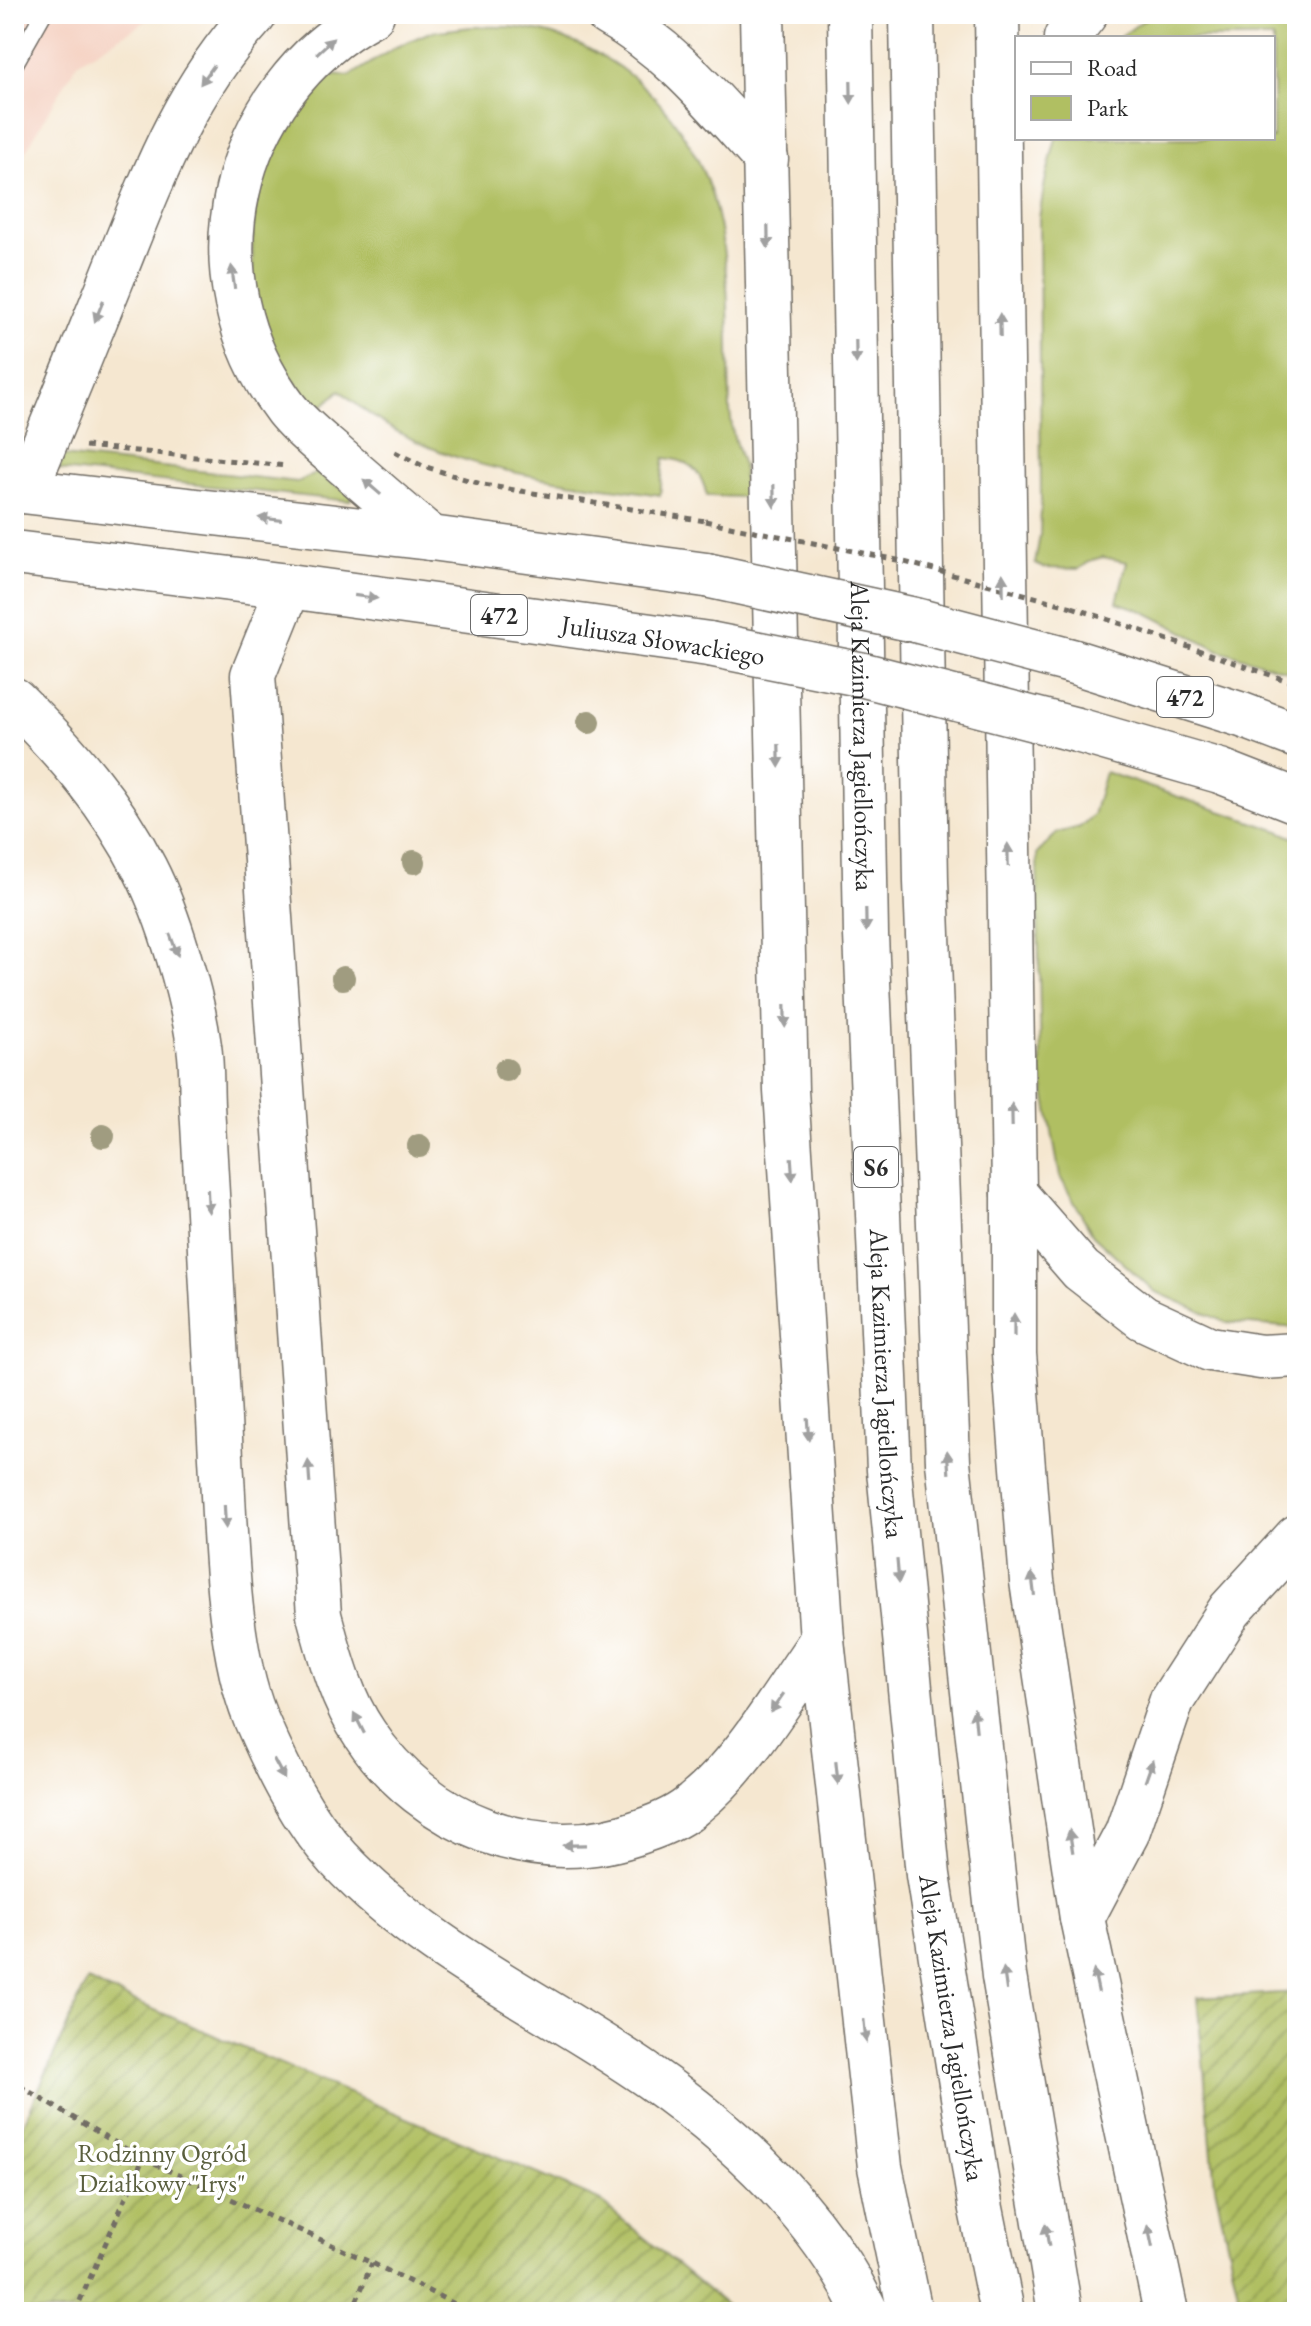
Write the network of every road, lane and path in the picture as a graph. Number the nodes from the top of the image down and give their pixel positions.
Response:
1 (43, 14) edge
2 (255, 14) edge
3 (372, 14) edge
4 (608, 14) edge
5 (762, 14) edge
6 (850, 14) edge
7 (912, 14) edge
8 (997, 14) edge
9 (1085, 14) edge
10 (1068, 36) edge
11 (14, 65) edge
12 (1008, 113) edge
13 (766, 159) junction
14 (20, 491) edge
15 (705, 521) dead end
16 (431, 538) junction
17 (14, 553) edge
18 (289, 586) junction
19 (1297, 684) edge
20 (14, 700) edge
21 (1297, 736) edge
22 (1297, 801) edge
23 (1014, 1193) junction
24 (1297, 1355) edge
25 (1297, 1537) edge
26 (822, 1640) junction
27 (1082, 1918) junction
28 (14, 2094) edge
29 (143, 2159) junction
30 (372, 2263) junction
31 (75, 2312) edge
32 (352, 2312) edge
33 (471, 2312) edge
34 (866, 2312) edge
35 (910, 2312) edge
36 (1002, 2312) edge
37 (1060, 2312) edge
38 (1166, 2312) edge

1 - 11 lane
2 -> 14 main road
16 -> 3 main road
4 - 13 main road
5 - 13 main road
6 -> 36 main road, Aleja Kazimierza Jagiellończyka / S6
37 -> 7 main road, S6
8 - 12 main road
9 - 10 main road
23 -> 12 main road
13 -> 26 main road
16 -> 14 main road, 472
15 - 19 path, bridge
16 - 21 main road, 472, bridge
17 - 18 main road, Juliusza Słowackiego / 472
18 -> 22 main road, Juliusza Słowackiego / 472, bridge
26 -> 18 main road
20 -> 34 main road
23 - 24 main road
27 -> 23 main road
27 -> 25 main road
26 -> 35 main road
38 -> 27 main road
28 - 29 path
29 - 30 path
29 - 31 path
30 - 32 path
30 - 33 path

